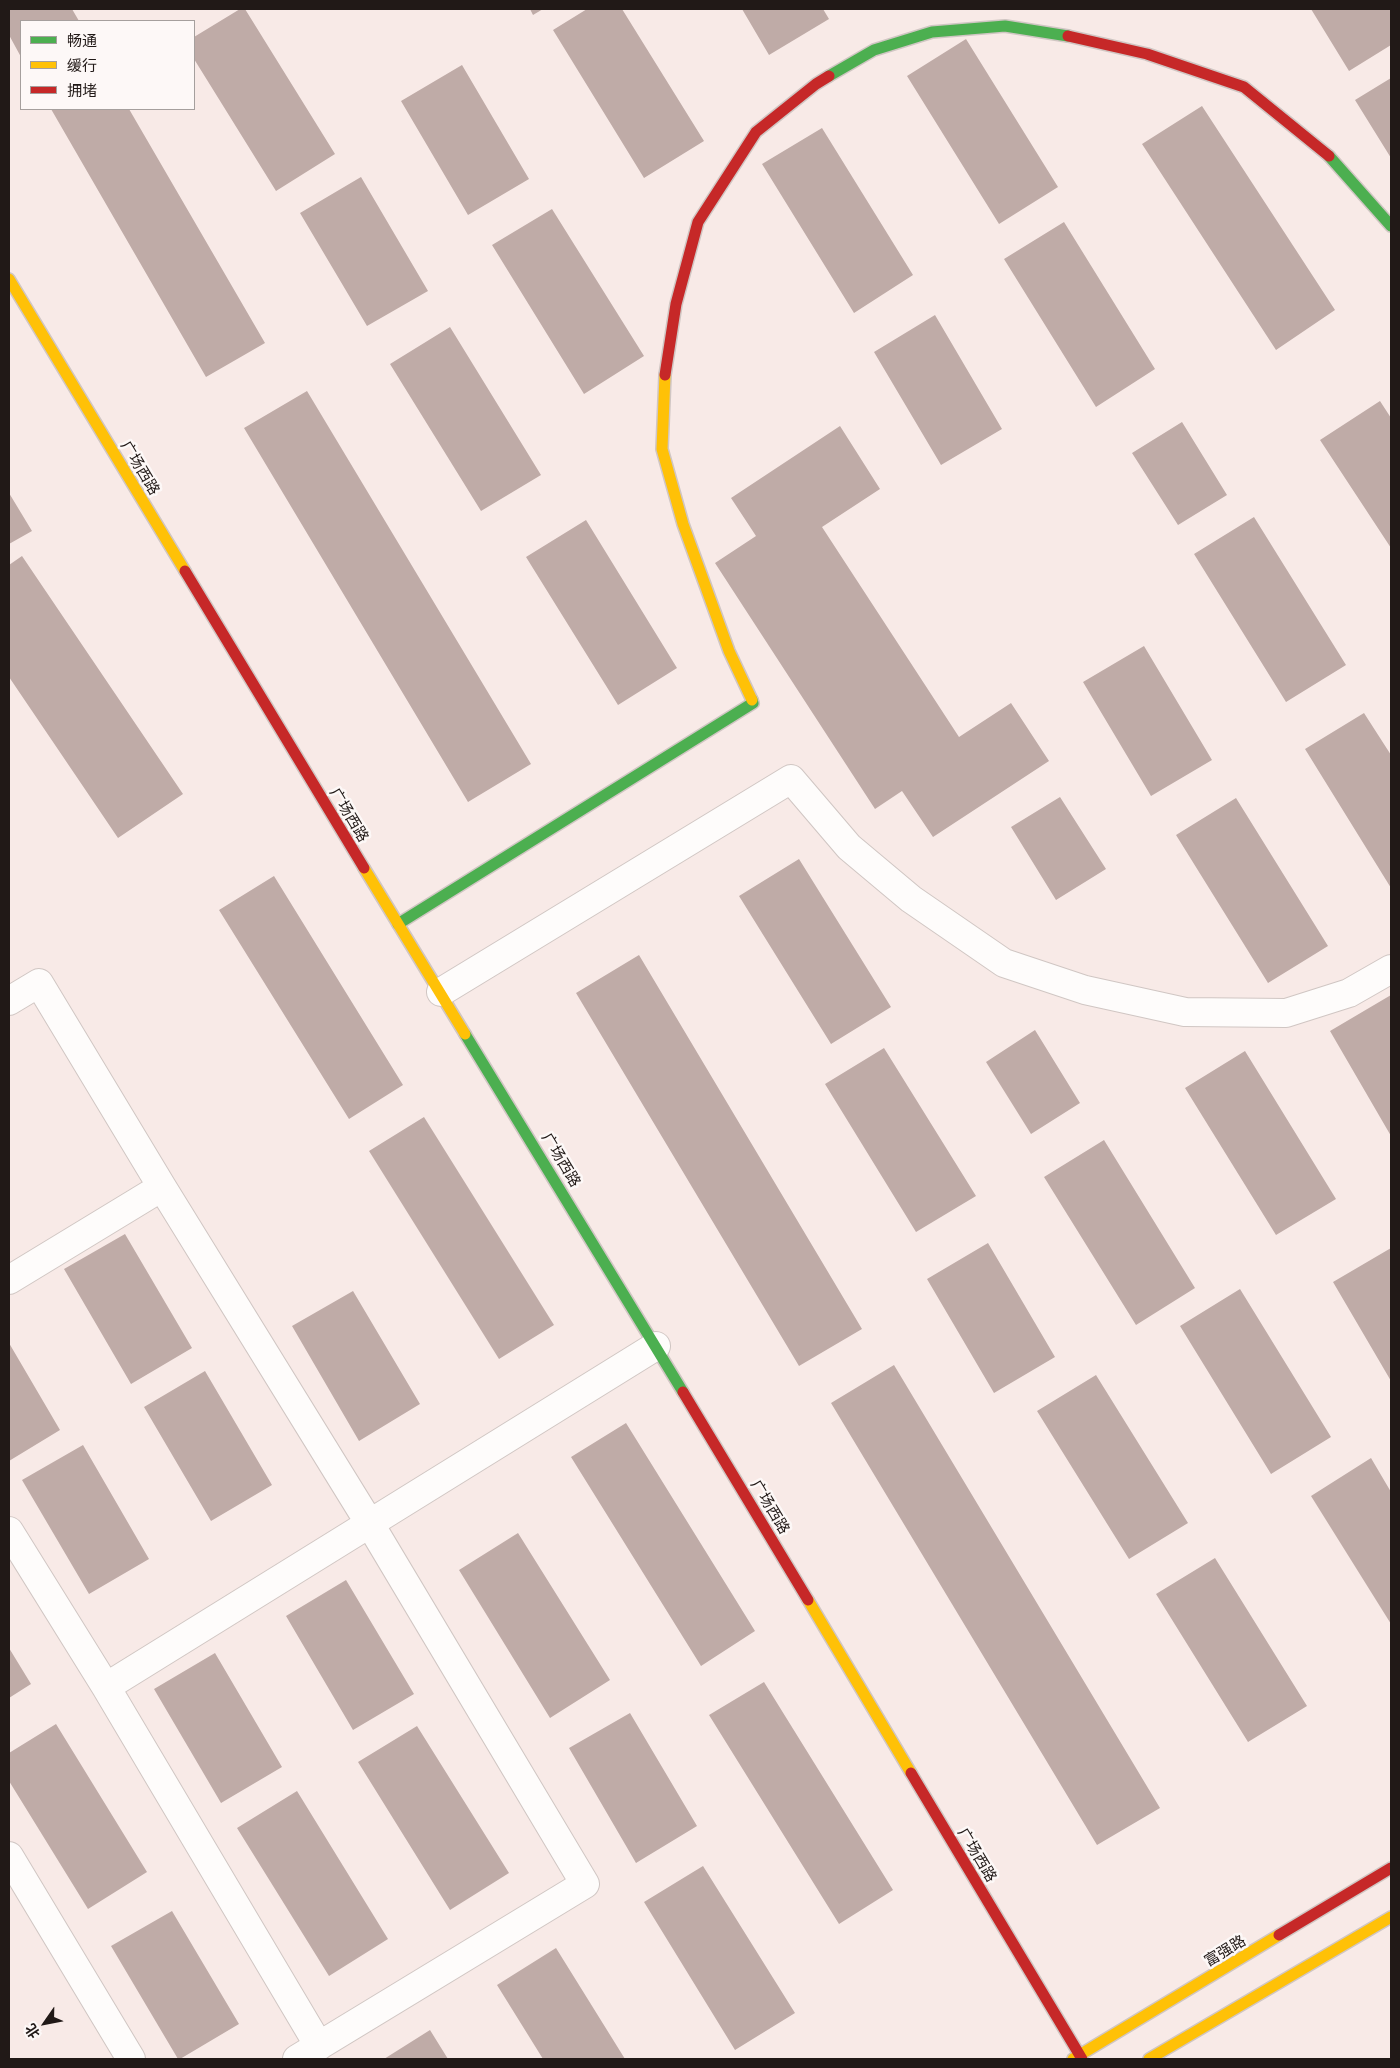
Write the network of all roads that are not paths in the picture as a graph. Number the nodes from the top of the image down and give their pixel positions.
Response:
1 (1391, 226) edge
2 (9, 279) edge
3 (398, 924) junction
4 (1391, 969) edge
5 (441, 992) junction
6 (9, 1001) edge
7 (162, 1187) junction
8 (9, 1280) edge
9 (656, 1346) junction
10 (370, 1524) junction
11 (9, 1531) edge
12 (106, 1688) junction
13 (9, 1856) edge
14 (1391, 1868) edge
15 (1391, 1917) edge
16 (308, 2052) edge
17 (1078, 2058) edge
18 (131, 2059) edge
19 (1148, 2059) edge

1 - 3 main road
2 - 3 main road, 广场西路
3 - 5 main road, 广场西路
4 - 5 street
5 - 9 main road, 广场西路
6 - 7 street
7 - 8 street
7 - 10 street
9 - 10 street
9 - 17 main road, 广场西路
10 - 12 street
10 - 16 street
11 - 12 street
12 - 16 street
13 - 18 street
14 - 17 main road, 富强路
15 - 19 main road

